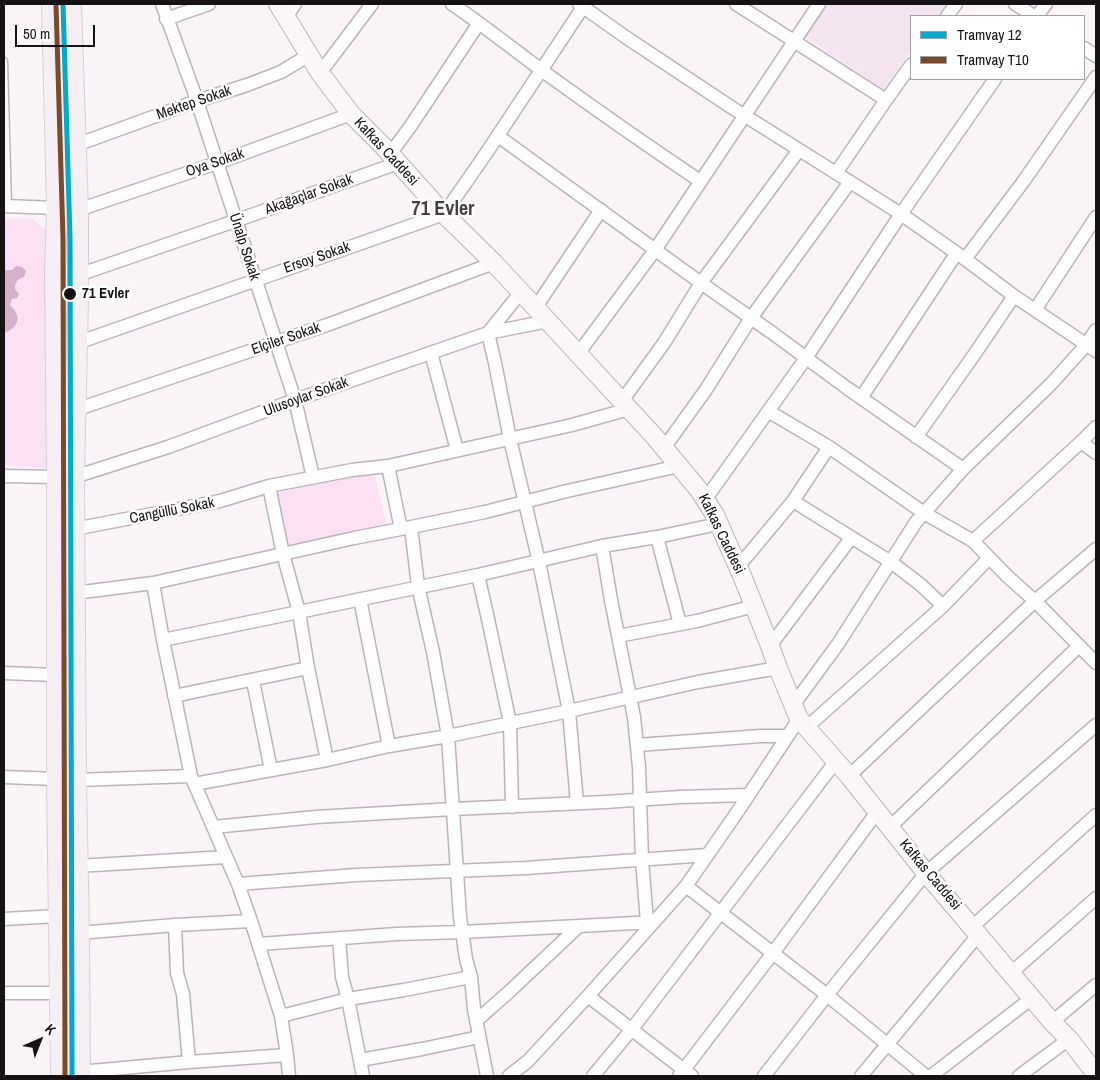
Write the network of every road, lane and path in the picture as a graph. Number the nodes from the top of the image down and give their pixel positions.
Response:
1 (52, 4) edge
2 (71, 4) edge
3 (162, 4) edge
4 (173, 4) edge
5 (209, 4) edge
6 (372, 4) edge
7 (452, 4) edge
8 (736, 4) edge
9 (819, 4) edge
10 (956, 4) edge
11 (1015, 4) edge
12 (1046, 4) edge
13 (582, 5) edge
14 (286, 8) edge
15 (948, 15) edge
16 (1034, 15) edge
17 (1037, 15) edge
18 (166, 19) junction
19 (479, 23) junction
20 (794, 40) junction
21 (1085, 49) edge
22 (309, 55) junction
23 (1096, 56) edge
24 (4, 61) edge
25 (910, 66) edge
26 (542, 70) junction
27 (320, 73) junction
28 (1096, 77) edge
29 (994, 80) edge
30 (886, 100) junction
31 (196, 101) junction
32 (351, 114) junction
33 (745, 116) junction
34 (498, 136) junction
35 (76, 145) junction
36 (799, 150) junction
37 (394, 158) junction
38 (217, 163) junction
39 (836, 174) junction
40 (700, 181) junction
41 (850, 182) junction
42 (6, 206) edge
43 (57, 208) junction
44 (78, 210) junction
45 (601, 210) junction
46 (444, 214) junction
47 (901, 214) junction
48 (1096, 217) edge
49 (235, 221) junction
50 (655, 250) junction
51 (960, 256) junction
52 (494, 263) junction
53 (78, 275) junction
54 (255, 280) junction
55 (701, 283) junction
56 (521, 292) junction
57 (1014, 296) junction
58 (536, 307) junction
59 (1035, 310) junction
60 (751, 318) junction
61 (548, 321) junction
62 (1096, 330) edge
63 (488, 333) junction
64 (77, 343) junction
65 (276, 343) junction
66 (1091, 348) edge
67 (431, 353) junction
68 (578, 354) junction
69 (806, 358) junction
70 (862, 398) junction
71 (295, 400) junction
72 (625, 405) junction
73 (75, 410) junction
74 (768, 411) junction
75 (1096, 427) edge
76 (916, 437) junction
77 (510, 438) junction
78 (1081, 442) junction
79 (828, 447) junction
80 (664, 448) junction
81 (458, 450) junction
82 (1096, 453) edge
83 (388, 466) junction
84 (679, 466) junction
85 (963, 469) junction
86 (4, 476) edge
87 (65, 477) junction
88 (314, 477) junction
89 (269, 486) junction
90 (705, 500) junction
91 (793, 501) junction
92 (525, 502) junction
93 (924, 513) junction
94 (718, 524) junction
95 (406, 528) junction
96 (74, 529) junction
97 (657, 537) junction
98 (851, 538) junction
99 (974, 541) junction
100 (602, 546) junction
101 (1096, 550) edge
102 (283, 554) junction
103 (989, 558) junction
104 (539, 562) junction
105 (890, 562) junction
106 (738, 567) junction
107 (478, 575) junction
108 (153, 583) junction
109 (418, 586) junction
110 (75, 593) junction
111 (360, 599) junction
112 (1035, 601) junction
113 (754, 606) junction
114 (943, 606) junction
115 (299, 612) junction
116 (680, 624) junction
117 (618, 636) junction
118 (163, 640) junction
119 (770, 646) junction
120 (1079, 646) junction
121 (1096, 663) edge
122 (308, 668) junction
123 (778, 668) junction
124 (4, 674) edge
125 (56, 675) junction
126 (253, 681) junction
127 (174, 696) junction
128 (631, 697) junction
129 (569, 711) junction
130 (800, 717) junction
131 (510, 723) junction
132 (1096, 725) edge
133 (448, 736) junction
134 (788, 736) junction
135 (637, 745) junction
136 (389, 746) junction
137 (327, 760) junction
138 (836, 762) junction
139 (271, 770) junction
140 (849, 776) junction
141 (4, 778) edge
142 (66, 779) junction
143 (192, 780) junction
144 (748, 795) junction
145 (640, 799) junction
146 (577, 803) junction
147 (512, 807) junction
148 (454, 809) junction
149 (877, 812) junction
150 (1096, 815) edge
151 (213, 827) junction
152 (890, 828) junction
153 (707, 855) junction
154 (226, 857) junction
155 (642, 860) junction
156 (78, 866) junction
157 (457, 871) junction
158 (926, 873) junction
159 (238, 884) junction
160 (686, 886) junction
161 (1096, 898) edge
162 (720, 912) junction
163 (58, 916) junction
164 (4, 919) edge
165 (252, 921) junction
166 (651, 922) junction
167 (175, 925) junction
168 (579, 926) junction
169 (975, 930) junction
170 (462, 932) junction
171 (79, 934) junction
172 (338, 938) junction
173 (259, 944) junction
174 (773, 953) junction
175 (1011, 973) junction
176 (470, 977) junction
177 (1096, 985) edge
178 (4, 993) edge
179 (59, 993) junction
180 (588, 996) junction
181 (827, 996) junction
182 (1032, 998) junction
183 (348, 1000) junction
184 (281, 1016) junction
185 (476, 1021) junction
186 (1052, 1022) junction
187 (632, 1030) junction
188 (479, 1037) junction
189 (1069, 1040) junction
190 (887, 1044) junction
191 (286, 1055) junction
192 (360, 1060) junction
193 (189, 1062) junction
194 (80, 1074) edge
195 (685, 1074) edge
196 (1096, 1074) edge
197 (60, 1076) edge
198 (289, 1076) edge
199 (363, 1076) edge
200 (487, 1076) edge
201 (509, 1076) edge
202 (592, 1076) edge
203 (764, 1076) edge
204 (861, 1076) edge
205 (926, 1076) edge
206 (931, 1076) edge
207 (1019, 1076) edge

1 - 43 main road
2 - 35 main road
3 - 18 street, Ünalp Sokak
4 - 18 street
5 - 18 street
6 - 27 street
7 - 19 street
8 - 20 street
9 - 20 street
10 - 15 street
11 - 16 street
12 - 17 street
13 - 26 street
13 - 33 street
14 - 22 street, Kafkas Caddesi
18 - 31 street, Ünalp Sokak
19 - 26 street
19 - 37 street
20 - 30 street
20 - 33 street
21 - 23 street
22 - 27 street, Kafkas Caddesi
22 - 31 street, Mektep Sokak
24 - 42 lane
25 - 30 street
26 - 34 street
26 - 40 street
27 - 32 street, Kafkas Caddesi
28 - 51 street
29 - 47 street
30 - 39 street
31 - 35 street, Mektep Sokak
31 - 38 street, Ünalp Sokak
32 - 37 street, Kafkas Caddesi
32 - 38 street, Oya Sokak
33 - 36 street
33 - 40 street
34 - 45 street
34 - 46 street
35 - 44 main road
36 - 39 street
36 - 55 street
37 - 46 street, Kafkas Caddesi
37 - 49 street, Akağaçlar Sokak
38 - 44 street, Oya Sokak
38 - 49 street, Ünalp Sokak
39 - 41 street
40 - 50 street
41 - 47 street
41 - 60 street
42 - 43 street
43 - 87 main road
44 - 53 main road
45 - 50 street
45 - 58 street
46 - 52 street, Kafkas Caddesi
46 - 54 street, Ersoy Sokak
47 - 51 street
47 - 69 street
48 - 59 street
49 - 53 street, Akağaçlar Sokak
49 - 54 street, Ünalp Sokak
50 - 55 street
50 - 68 street
51 - 57 street
51 - 70 street
52 - 56 street, Kafkas Caddesi
52 - 65 street, Elçiler Sokak
53 - 64 main road
54 - 64 street, Ersoy Sokak
54 - 65 street, Ünalp Sokak
55 - 60 street
55 - 72 street
56 - 58 street, Kafkas Caddesi
56 - 63 street
57 - 59 street
57 - 76 street
58 - 61 street, Kafkas Caddesi
59 - 66 street
60 - 69 street
60 - 80 street
61 - 63 street, Ulusoylar Sokak
61 - 68 street, Kafkas Caddesi
62 - 66 street
63 - 67 street, Ulusoylar Sokak
63 - 77 street
64 - 73 main road
65 - 71 street, Ünalp Sokak
65 - 73 street, Elçiler Sokak
66 - 85 street
67 - 71 street, Ulusoylar Sokak
67 - 81 street
68 - 72 street, Kafkas Caddesi
69 - 70 street
69 - 74 street
70 - 76 street
71 - 87 street, Ulusoylar Sokak
71 - 88 street, Ünalp Sokak
72 - 77 street, Cangüllü Sokak
72 - 80 street, Kafkas Caddesi
73 - 87 main road
74 - 79 street
74 - 90 street
75 - 78 street
76 - 85 street
77 - 81 street, Cangüllü Sokak
77 - 92 street
78 - 82 street
78 - 99 street
79 - 91 street
79 - 93 street
80 - 84 street, Kafkas Caddesi
81 - 83 street, Cangüllü Sokak
83 - 88 street, Cangüllü Sokak
83 - 95 street
84 - 90 street, Kafkas Caddesi
84 - 92 street
85 - 93 street
86 - 87 street, Ulusoylar Sokak
87 - 96 main road
87 - 125 main road
88 - 89 street, Cangüllü Sokak
89 - 96 street, Cangüllü Sokak
89 - 102 street
90 - 94 street, Kafkas Caddesi
91 - 98 street
91 - 106 street
92 - 95 street
92 - 104 street
93 - 99 street
93 - 105 street
94 - 97 street
94 - 106 street, Kafkas Caddesi
95 - 102 street
95 - 109 street
96 - 110 main road
97 - 100 street
97 - 116 street
98 - 105 street
98 - 119 street
99 - 103 street
100 - 104 street
100 - 117 street
101 - 112 street
102 - 108 street
102 - 115 street
103 - 112 street
103 - 114 street
104 - 107 street
104 - 129 street
105 - 114 street
105 - 130 street
106 - 113 street, Kafkas Caddesi
107 - 109 street
107 - 131 street
108 - 110 street
108 - 118 street
109 - 111 street
109 - 133 street
110 - 142 main road
111 - 115 street
111 - 136 street
112 - 120 street
112 - 140 street
113 - 116 street
113 - 119 street, Kafkas Caddesi
114 - 130 street
115 - 118 street
115 - 122 street
116 - 117 street
117 - 128 street
118 - 127 street
119 - 123 street, Kafkas Caddesi
120 - 121 street
120 - 152 street
122 - 126 street
122 - 137 street
123 - 128 street
123 - 130 street, Kafkas Caddesi
124 - 125 street
125 - 142 main road
126 - 127 street
126 - 139 street
127 - 143 street
128 - 129 street
128 - 135 street
129 - 131 street
129 - 146 street
130 - 134 street
130 - 138 street, Kafkas Caddesi
131 - 133 street
131 - 147 street
132 - 158 street
133 - 136 street
133 - 148 street
134 - 135 street
134 - 144 street
135 - 145 street
136 - 137 street
137 - 139 street
138 - 140 street, Kafkas Caddesi
138 - 162 street
139 - 143 street
140 - 149 street, Kafkas Caddesi
141 - 142 street
142 - 143 street
142 - 156 main road
142 - 163 main road
143 - 151 street
144 - 145 street
144 - 153 street
145 - 146 street
145 - 155 street
146 - 147 street
147 - 148 street
148 - 151 street
148 - 157 street
149 - 152 street, Kafkas Caddesi
149 - 174 street
150 - 169 street
151 - 154 street
152 - 158 street, Kafkas Caddesi
153 - 155 street
153 - 160 street
154 - 156 street
154 - 159 street
155 - 157 street
155 - 166 street
156 - 171 main road
157 - 159 street
157 - 170 street
158 - 169 street, Kafkas Caddesi
158 - 181 street
159 - 165 street
160 - 162 street
160 - 166 street
161 - 175 street
162 - 174 street
162 - 187 street
163 - 164 street
163 - 179 main road
165 - 167 street
165 - 173 street
166 - 168 street
166 - 180 street
167 - 171 street
167 - 193 street
168 - 170 street
168 - 185 street
169 - 175 street, Kafkas Caddesi
169 - 190 street
170 - 172 street
170 - 176 street
171 - 194 main road
172 - 173 street
172 - 183 street
173 - 184 street
174 - 181 street
174 - 195 street
175 - 182 street, Kafkas Caddesi
176 - 183 street
176 - 185 street
177 - 186 street
178 - 179 street
179 - 197 main road
180 - 187 street
180 - 201 street
181 - 190 street
181 - 203 street
182 - 186 street, Kafkas Caddesi
182 - 206 street
183 - 184 street
183 - 192 street
184 - 191 street
185 - 188 street
186 - 189 street, Kafkas Caddesi
187 - 195 street
187 - 202 street
188 - 192 street
188 - 200 street
189 - 196 street, Kafkas Caddesi
189 - 207 street
190 - 204 street
190 - 205 street
191 - 193 street
191 - 198 street
192 - 199 street
193 - 194 street

